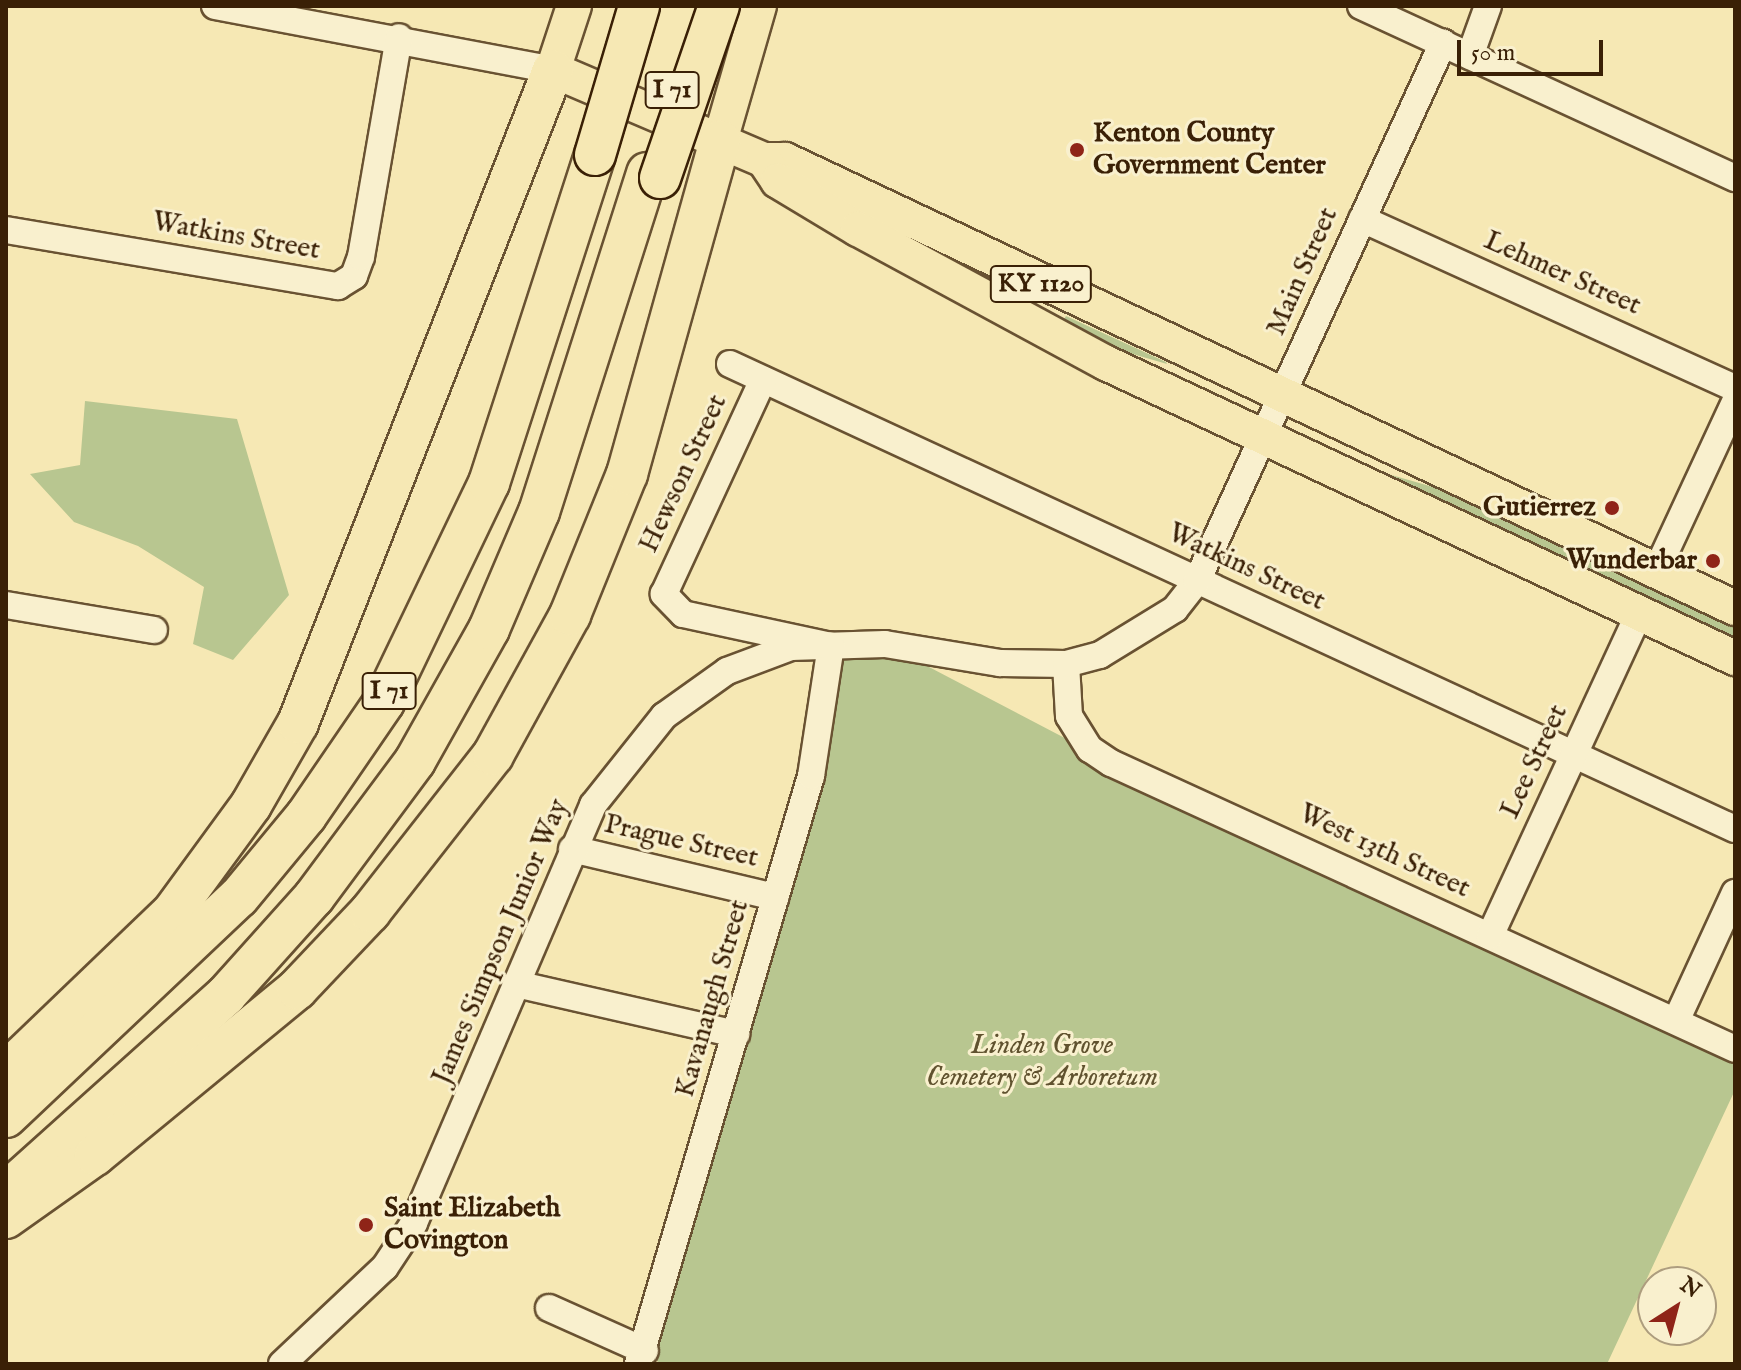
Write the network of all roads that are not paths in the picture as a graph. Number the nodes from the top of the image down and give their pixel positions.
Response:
1 (215, 6) edge
2 (574, 6) edge
3 (632, 6) edge
4 (639, 6) edge
5 (697, 6) edge
6 (719, 6) edge
7 (759, 6) edge
8 (1361, 6) edge
9 (1488, 6) edge
10 (399, 37) junction
11 (1443, 43) junction
12 (1470, 56) junction
13 (553, 70) junction
14 (620, 71) junction
15 (720, 141) junction
16 (764, 160) junction
17 (653, 176) junction
18 (1735, 178) edge
19 (1362, 219) junction
20 (6, 230) edge
21 (730, 364) dead end
22 (763, 380) junction
23 (1735, 388) edge
24 (1281, 400) junction
25 (1735, 402) edge
26 (1263, 440) junction
27 (1656, 572) junction
28 (1197, 581) junction
29 (6, 605) edge
30 (1735, 608) edge
31 (1639, 614) junction
32 (154, 630) dead end
33 (831, 646) junction
34 (1735, 658) edge
35 (1066, 664) junction
36 (1573, 755) junction
37 (1735, 829) edge
38 (572, 849) junction
39 (1735, 893) edge
40 (775, 897) junction
41 (1490, 936) junction
42 (516, 984) junction
43 (1676, 1021) junction
44 (736, 1034) junction
45 (1735, 1049) edge
46 (6, 1072) edge
47 (6, 1117) edge
48 (6, 1192) edge
49 (6, 1218) edge
50 (549, 1308) dead end
51 (642, 1358) edge
52 (282, 1364) edge

1 - 10 street
2 - 13 main road
3 - 14 highway, bridge
4 - 14 highway, I 71, bridge
5 - 17 highway, I 71
6 - 17 highway, bridge
7 - 15 main road
8 - 11 street
9 - 12 street
10 - 13 street
10 - 20 street, Watkins Street
11 - 12 street
11 - 19 street, Main Street
12 - 18 street
13 - 15 main road, KY 1120
13 - 46 highway
14 - 47 highway, I 71, bridge
15 - 16 main road, KY 1120
15 - 49 highway
16 - 24 main road, KY 1120
16 - 26 main road, KY 1120
17 - 48 highway, I 71
19 - 23 street, Lehmer Street
19 - 24 street, Main Street
21 - 22 street, Watkins Street
22 - 28 street, Watkins Street
22 - 33 street, Hewson Street
24 - 26 street, Main Street
24 - 27 main road, KY 1120
25 - 27 street
26 - 28 street, James Simpson Junior Way
26 - 31 main road, KY 1120
27 - 30 main road, KY 1120
28 - 35 street, James Simpson Junior Way
28 - 36 street, Watkins Street
29 - 32 street
31 - 34 main road, KY 1120
31 - 36 street, Lee Street
33 - 35 street, James Simpson Junior Way
33 - 38 street, James Simpson Junior Way
33 - 40 street, Kavanaugh Street
35 - 41 street, West 13th Street
36 - 37 street, Watkins Street
36 - 41 street, Lee Street
38 - 40 street, Prague Street
38 - 42 street, James Simpson Junior Way
39 - 43 street
40 - 44 street, Kavanaugh Street
41 - 43 street, West 13th Street
42 - 44 street
42 - 52 street, James Simpson Junior Way
43 - 45 street, West 13th Street
44 - 51 street, Kavanaugh Street
50 - 51 street

